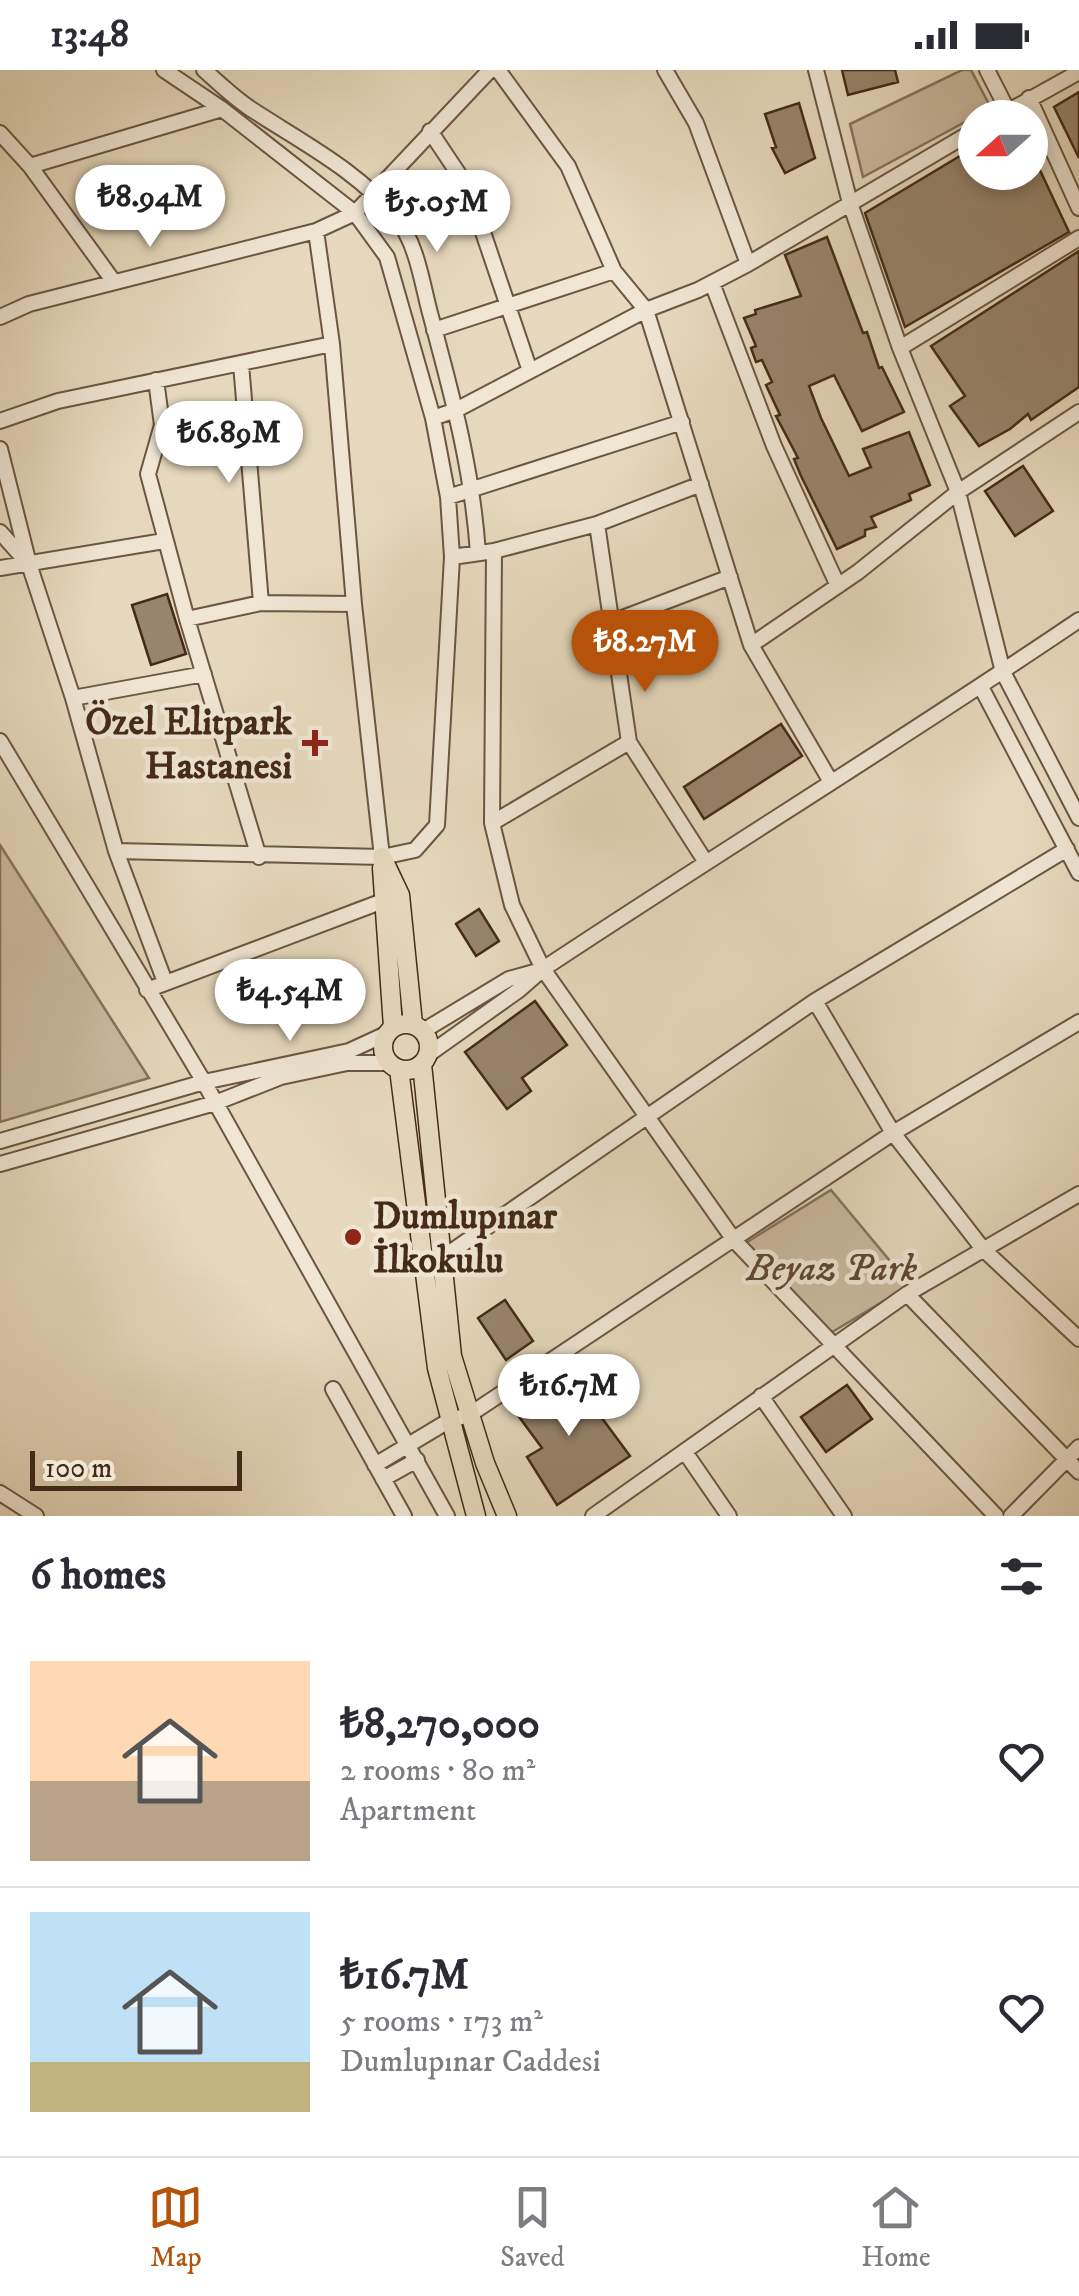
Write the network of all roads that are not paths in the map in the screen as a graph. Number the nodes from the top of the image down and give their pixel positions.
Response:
1 (164, 70) edge
2 (204, 70) edge
3 (490, 70) edge
4 (498, 70) edge
5 (665, 70) edge
6 (816, 70) edge
7 (987, 70) edge
8 (1074, 72) edge
9 (1029, 98) junction
10 (997, 100) edge
11 (1026, 100) edge
12 (222, 109) junction
13 (430, 131) junction
14 (0, 133) edge
15 (958, 140) edge
16 (30, 166) junction
17 (372, 193) junction
18 (850, 203) junction
19 (1079, 208) edge
20 (355, 212) junction
21 (316, 231) junction
22 (1079, 238) edge
23 (748, 264) junction
24 (614, 271) junction
25 (114, 282) junction
26 (712, 283) junction
27 (508, 306) junction
28 (646, 310) junction
29 (0, 316) edge
30 (434, 330) junction
31 (332, 344) junction
32 (900, 348) junction
33 (241, 364) junction
34 (530, 371) junction
35 (156, 380) junction
36 (456, 410) junction
37 (1079, 412) edge
38 (433, 418) junction
39 (0, 421) edge
40 (682, 422) junction
41 (158, 440) junction
42 (248, 441) junction
43 (0, 449) edge
44 (701, 484) junction
45 (474, 491) junction
46 (958, 492) junction
47 (448, 497) junction
48 (597, 524) junction
49 (0, 532) edge
50 (164, 541) junction
51 (486, 552) junction
52 (452, 557) junction
53 (29, 564) junction
54 (0, 568) edge
55 (730, 577) junction
56 (838, 586) junction
57 (261, 603) junction
58 (354, 604) junction
59 (187, 619) junction
60 (1079, 620) edge
61 (612, 622) junction
62 (752, 645) junction
63 (1003, 672) junction
64 (204, 674) junction
65 (981, 688) junction
66 (73, 698) junction
67 (0, 741) edge
68 (630, 742) junction
69 (831, 782) junction
70 (1079, 818) edge
71 (492, 823) junction
72 (1067, 849) junction
73 (116, 851) junction
74 (259, 857) junction
75 (382, 857) junction
76 (706, 861) junction
77 (1079, 873) edge
78 (383, 902) junction
79 (543, 969) junction
80 (165, 982) junction
81 (147, 990) junction
82 (815, 1001) junction
83 (1079, 1022) edge
84 (418, 1028) junction
85 (390, 1030) junction
86 (425, 1059) junction
87 (394, 1066) junction
88 (204, 1082) junction
89 (215, 1103) junction
90 (647, 1118) junction
91 (893, 1134) junction
92 (0, 1142) edge
93 (0, 1164) edge
94 (1079, 1194) edge
95 (734, 1240) junction
96 (983, 1249) junction
97 (442, 1258) junction
98 (907, 1294) junction
99 (1079, 1338) edge
100 (832, 1346) junction
101 (332, 1389) dead end
102 (761, 1396) junction
103 (459, 1418) junction
104 (409, 1445) junction
105 (1079, 1447) edge
106 (685, 1452) junction
107 (418, 1460) junction
108 (1067, 1460) junction
109 (375, 1464) junction
110 (1079, 1472) edge
111 (383, 1479) junction
112 (0, 1493) edge
113 (36, 1516) edge
114 (404, 1516) edge
115 (447, 1516) edge
116 (476, 1516) edge
117 (507, 1516) edge
118 (593, 1516) edge
119 (729, 1516) edge
120 (844, 1516) edge
121 (996, 1516) edge
122 (1011, 1516) edge

1 - 12 street
2 - 17 street
3 - 13 street
4 - 24 street
5 - 23 street
6 - 18 street
7 - 10 street
8 - 9 street
9 - 11 street
9 - 19 street
12 - 16 street
12 - 20 street
13 - 17 street
13 - 27 street
14 - 16 street
15 - 18 street
16 - 25 street
17 - 20 street
17 - 30 street
18 - 23 street
18 - 32 street
20 - 21 street
20 - 38 street
21 - 25 street
21 - 31 street
22 - 32 street
23 - 26 street
24 - 27 street
24 - 28 street
25 - 29 street
26 - 28 street
26 - 56 street
27 - 30 street
27 - 34 street
28 - 34 street
28 - 40 street
30 - 36 street
31 - 33 street
31 - 58 street
32 - 46 street
33 - 35 street
33 - 42 street
34 - 36 street
35 - 39 street
35 - 41 street
36 - 38 street
36 - 45 street
37 - 46 street
38 - 47 street
40 - 44 street
40 - 45 street
41 - 42 street
41 - 50 street
42 - 57 street
43 - 53 street
44 - 48 street
44 - 55 street
45 - 47 street
45 - 51 street
46 - 56 street
46 - 63 street
47 - 52 street
48 - 51 street
48 - 61 street
49 - 53 street
50 - 53 street
50 - 59 street
51 - 52 street
51 - 71 street
52 - 75 street
53 - 54 street
53 - 66 street
55 - 61 street
55 - 62 street
56 - 62 street
57 - 58 street
57 - 59 street
58 - 75 street
59 - 64 street
60 - 63 street
61 - 68 street
62 - 69 street
63 - 65 street
63 - 70 street
64 - 66 street
64 - 74 street
65 - 69 street
65 - 72 street
66 - 73 street
67 - 81 street
68 - 71 street
68 - 76 street
69 - 76 street
71 - 79 street
72 - 77 street
72 - 82 street
73 - 74 street
73 - 80 street
74 - 75 street
75 - 78 main road
75 - 84 main road
76 - 79 street
78 - 80 street
78 - 85 main road
79 - 84 street
79 - 86 street
79 - 90 street
80 - 81 street
81 - 88 street
82 - 90 street
82 - 91 street
83 - 91 street
84 - 85 main road
84 - 86 main road
85 - 87 main road
85 - 88 street
86 - 87 main road
86 - 97 main road
87 - 89 street
87 - 103 main road
88 - 89 street
88 - 92 street
89 - 93 street
89 - 104 street
90 - 95 street
90 - 97 street
91 - 95 street
91 - 96 street
94 - 96 street
95 - 100 street
95 - 103 street
96 - 98 street
96 - 99 street
97 - 103 main road
98 - 100 street
98 - 108 street
100 - 102 street
100 - 121 street
101 - 109 street
102 - 106 street
102 - 120 street
103 - 104 street
103 - 116 main road
103 - 117 main road
104 - 107 street
104 - 109 street
105 - 108 street
106 - 118 street
106 - 119 street
107 - 111 street
107 - 115 street
108 - 110 street
108 - 122 street
109 - 111 street
111 - 114 street
112 - 113 street

